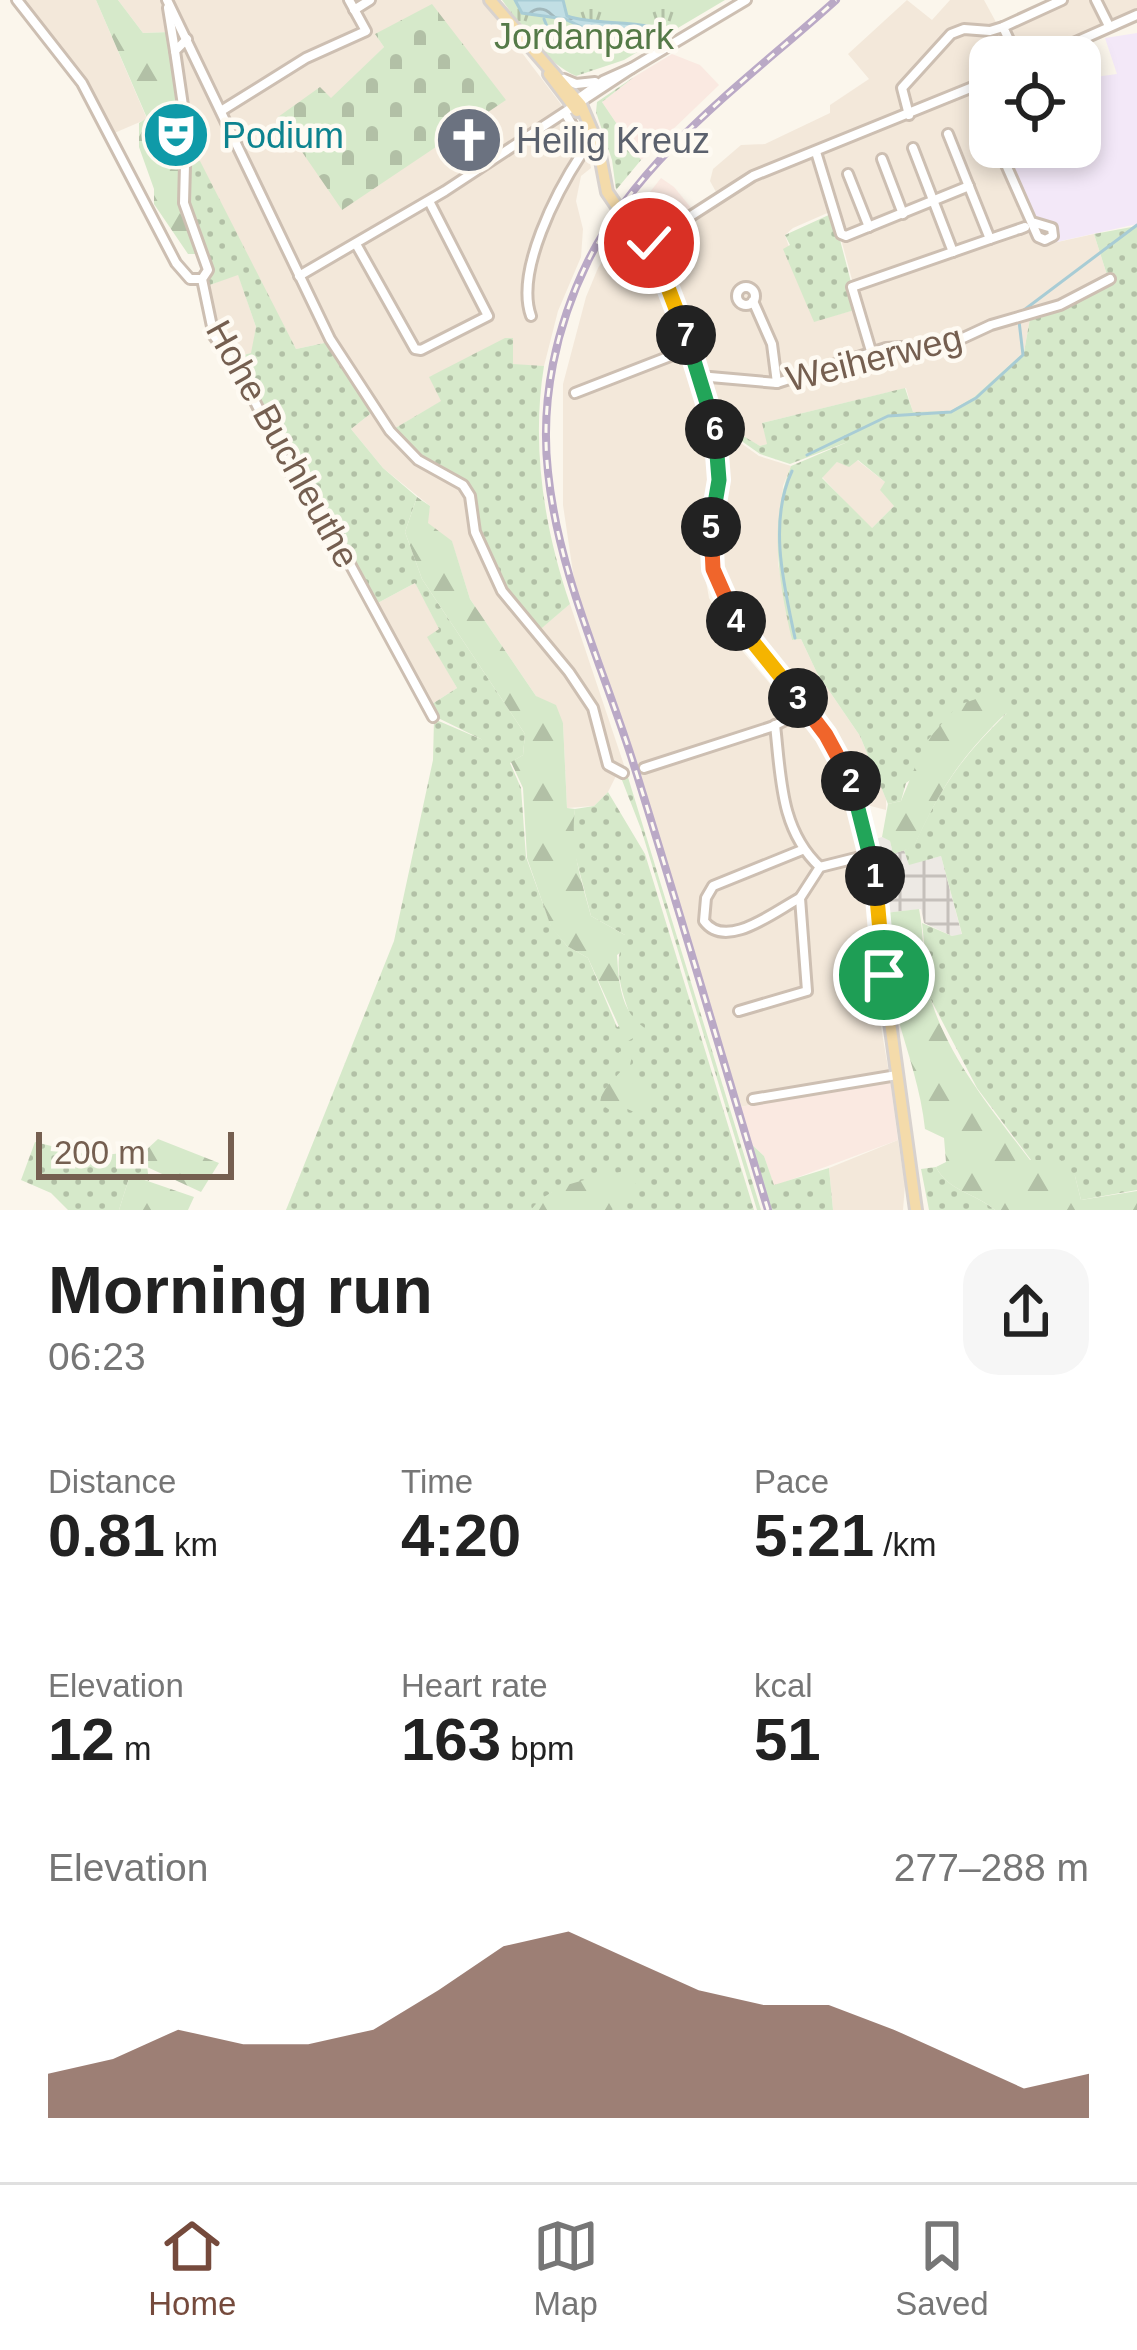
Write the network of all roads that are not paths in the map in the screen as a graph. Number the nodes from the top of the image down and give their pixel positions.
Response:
1 (17, 0) edge
2 (167, 0) edge
3 (370, 0) edge
4 (490, 0) edge
5 (746, 0) edge
6 (1062, 0) edge
7 (1096, 0) edge
8 (351, 5) edge
9 (1137, 15) edge
10 (1109, 26) junction
11 (1003, 27) junction
12 (1007, 36) edge
13 (1087, 36) edge
14 (187, 39) junction
15 (175, 51) junction
16 (533, 51) junction
17 (632, 68) junction
18 (560, 76) junction
19 (603, 81) junction
20 (969, 89) edge
21 (573, 107) junction
22 (221, 111) junction
23 (909, 115) junction
24 (948, 134) dead end
25 (914, 148) dead end
26 (816, 152) junction
27 (882, 159) dead end
28 (1008, 168) edge
29 (848, 174) dead end
30 (968, 186) junction
31 (429, 201) junction
32 (934, 201) junction
33 (903, 214) junction
34 (1032, 222) dead end
35 (869, 227) junction
36 (1020, 229) dead end
37 (990, 239) junction
38 (356, 244) junction
39 (644, 246) junction
40 (952, 252) junction
41 (299, 276) junction
42 (202, 279) junction
43 (1110, 279) dead end
44 (753, 301) dead end
45 (531, 316) dead end
46 (691, 348) junction
47 (871, 352) junction
48 (699, 376) junction
49 (777, 383) junction
50 (575, 393) dead end
51 (808, 710) junction
52 (433, 717) dead end
53 (775, 725) junction
54 (644, 768) dead end
55 (623, 773) dead end
56 (802, 850) junction
57 (872, 854) junction
58 (820, 867) junction
59 (800, 898) junction
60 (740, 1011) dead end
61 (898, 1075) junction
62 (753, 1099) dead end
63 (916, 1210) edge

1 - 42 street, Hohe Buchleuthe
2 - 14 street
2 - 15 street
3 - 8 street
4 - 16 main road
5 - 17 street
6 - 11 street
7 - 10 street
8 - 22 street
9 - 10 street
10 - 13 street
11 - 12 street
11 - 23 street
14 - 15 street
14 - 22 street
15 - 42 street
16 - 18 main road
16 - 21 main road
17 - 19 street
17 - 21 street
18 - 19 street
18 - 21 main road
19 - 21 street
20 - 23 street
21 - 31 street
21 - 39 main road
21 - 45 street
22 - 41 street
23 - 26 street
24 - 30 street
25 - 32 street
26 - 35 street
26 - 39 street
27 - 33 street
28 - 34 street
29 - 35 street
30 - 32 street
30 - 37 street
31 - 38 street
31 - 38 street
32 - 33 street
32 - 40 street
33 - 35 street
36 - 37 street
37 - 40 street
38 - 41 street
39 - 46 main road
40 - 47 street
41 - 55 street
42 - 52 street, Hohe Buchleuthe
43 - 47 street, Weiherweg
44 - 49 street
46 - 48 main road
46 - 50 street
47 - 49 street, Weiherweg
48 - 49 street, Weiherweg
48 - 51 main road
51 - 53 street
51 - 57 main road
53 - 54 street
53 - 56 street
56 - 58 street
56 - 59 street
57 - 58 street
57 - 61 main road
58 - 59 street
59 - 60 street
61 - 62 street
61 - 63 main road

